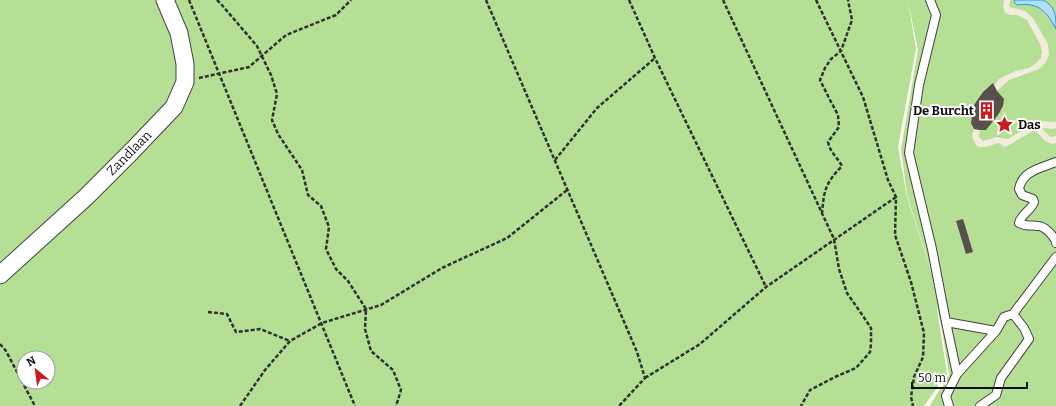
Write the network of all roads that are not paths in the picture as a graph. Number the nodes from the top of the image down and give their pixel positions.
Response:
1 (165, 0) edge
2 (930, 0) edge
3 (1056, 162) edge
4 (1056, 243) edge
5 (1056, 257) edge
6 (0, 275) edge
7 (1013, 314) junction
8 (946, 322) junction
9 (996, 331) junction
10 (957, 374) junction
11 (949, 406) edge
12 (980, 406) edge

1 - 6 street, Zandlaan
2 - 8 lane
3 - 4 lane
5 - 7 lane
7 - 9 lane
7 - 12 lane
8 - 9 lane
8 - 10 lane
9 - 10 lane
10 - 11 lane

